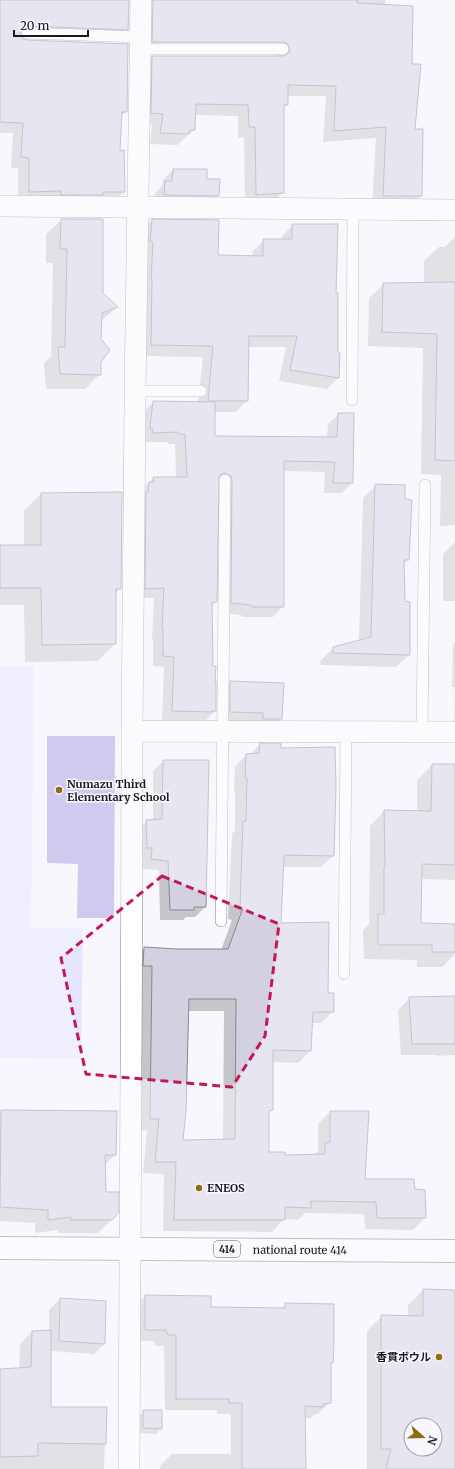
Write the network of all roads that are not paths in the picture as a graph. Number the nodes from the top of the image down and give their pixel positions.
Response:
1 (141, 0) edge
2 (27, 33) dead end
3 (140, 43) junction
4 (283, 48) dead end
5 (0, 206) edge
6 (137, 208) junction
7 (353, 210) junction
8 (455, 210) edge
9 (201, 391) dead end
10 (136, 392) junction
11 (352, 400) dead end
12 (225, 480) dead end
13 (425, 485) dead end
14 (132, 730) junction
15 (222, 731) junction
16 (346, 732) junction
17 (422, 732) junction
18 (455, 732) edge
19 (221, 921) dead end
20 (344, 974) dead end
21 (0, 1248) edge
22 (132, 1249) junction
23 (455, 1251) edge
24 (129, 1469) edge

1 - 3 street
2 - 3 lane
3 - 4 lane
3 - 6 street
5 - 6 street
6 - 7 street
6 - 10 street
7 - 8 street
7 - 11 lane
9 - 10 lane
10 - 14 street
12 - 15 lane
13 - 17 lane
14 - 15 street
14 - 22 street
15 - 16 street
15 - 19 lane
16 - 17 street
16 - 20 lane
17 - 18 street
21 - 22 highway, national route 414 / 414
22 - 23 highway, national route 414 / 414
22 - 24 street

